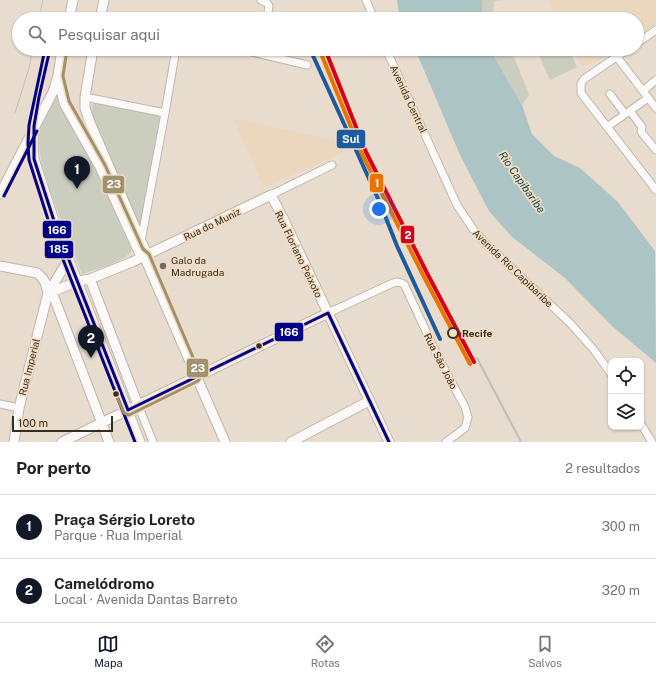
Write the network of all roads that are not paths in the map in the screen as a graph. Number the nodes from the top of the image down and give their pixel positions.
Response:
1 (73, 0) edge
2 (104, 0) edge
3 (261, 0) edge
4 (366, 0) edge
5 (70, 12) edge
6 (101, 12) edge
7 (268, 12) edge
8 (371, 12) edge
9 (656, 30) edge
10 (644, 38) edge
11 (61, 56) edge
12 (92, 56) edge
13 (175, 56) edge
14 (275, 56) edge
15 (389, 56) edge
16 (617, 57) joint
17 (307, 65) dead end
18 (58, 76) junction
19 (656, 80) edge
20 (642, 91) junction
21 (610, 94) dead end
22 (85, 97) junction
23 (648, 98) junction
24 (656, 108) edge
25 (627, 112) junction
26 (165, 113) junction
27 (34, 126) junction
28 (607, 127) junction
29 (432, 149) joint
30 (656, 150) edge
31 (332, 166) dead end
32 (656, 190) edge
33 (0, 194) edge
34 (271, 195) junction
35 (140, 243) junction
36 (160, 249) junction
37 (144, 256) junction
38 (69, 259) junction
39 (0, 266) edge
40 (90, 278) junction
41 (78, 281) junction
42 (50, 293) junction
43 (328, 313) junction
44 (608, 370) edge
45 (196, 377) junction
46 (369, 401) junction
47 (0, 404) edge
48 (138, 405) junction
49 (19, 408) junction
50 (128, 410) junction
51 (103, 422) junction
52 (644, 429) edge
53 (14, 442) edge
54 (62, 442) edge
55 (109, 442) edge
56 (140, 442) edge
57 (153, 442) edge
58 (225, 442) edge
59 (291, 442) edge
60 (389, 442) edge
61 (446, 442) edge
62 (652, 442) edge

1 - 5 main road
2 - 6 main road
3 - 7 street
4 - 8 street
9 - 10 street
11 - 18 main road
12 - 22 main road
13 - 26 street
14 - 17 street
15 - 29 street, Avenida Central
16 - 20 street
16 - 28 street
18 - 27 main road
18 - 35 main road
19 - 20 street
20 - 23 street
21 - 25 street
22 - 26 street
22 - 35 main road
23 - 24 street
23 - 25 street
25 - 28 street
25 - 30 street
26 - 35 street
27 - 33 main road
27 - 38 main road
28 - 32 street
29 - 44 street, Avenida Rio Capibaribe
31 - 34 street, Rua do Muniz
34 - 36 main road, Rua do Muniz
34 - 43 main road, Rua Floriano Peixoto
35 - 36 main road
35 - 37 main road
36 - 37 main road, Rua do Muniz
37 - 40 main road, Rua do Muniz
37 - 45 main road
38 - 41 main road
38 - 42 main road, Rua Imperial
39 - 42 main road
40 - 41 main road
40 - 48 main road
41 - 42 main road
41 - 50 main road
42 - 49 main road, Rua Imperial
42 - 51 main road
43 - 45 main road
43 - 46 main road, Rua Floriano Peixoto
43 - 61 street, Rua São João
45 - 48 main road
45 - 58 main road
46 - 59 main road
46 - 60 main road, Rua Floriano Peixoto
47 - 49 street
48 - 50 main road
48 - 57 street
49 - 53 main road, Rua Imperial
50 - 51 main road
50 - 56 main road
51 - 54 main road
51 - 55 main road
52 - 62 street

